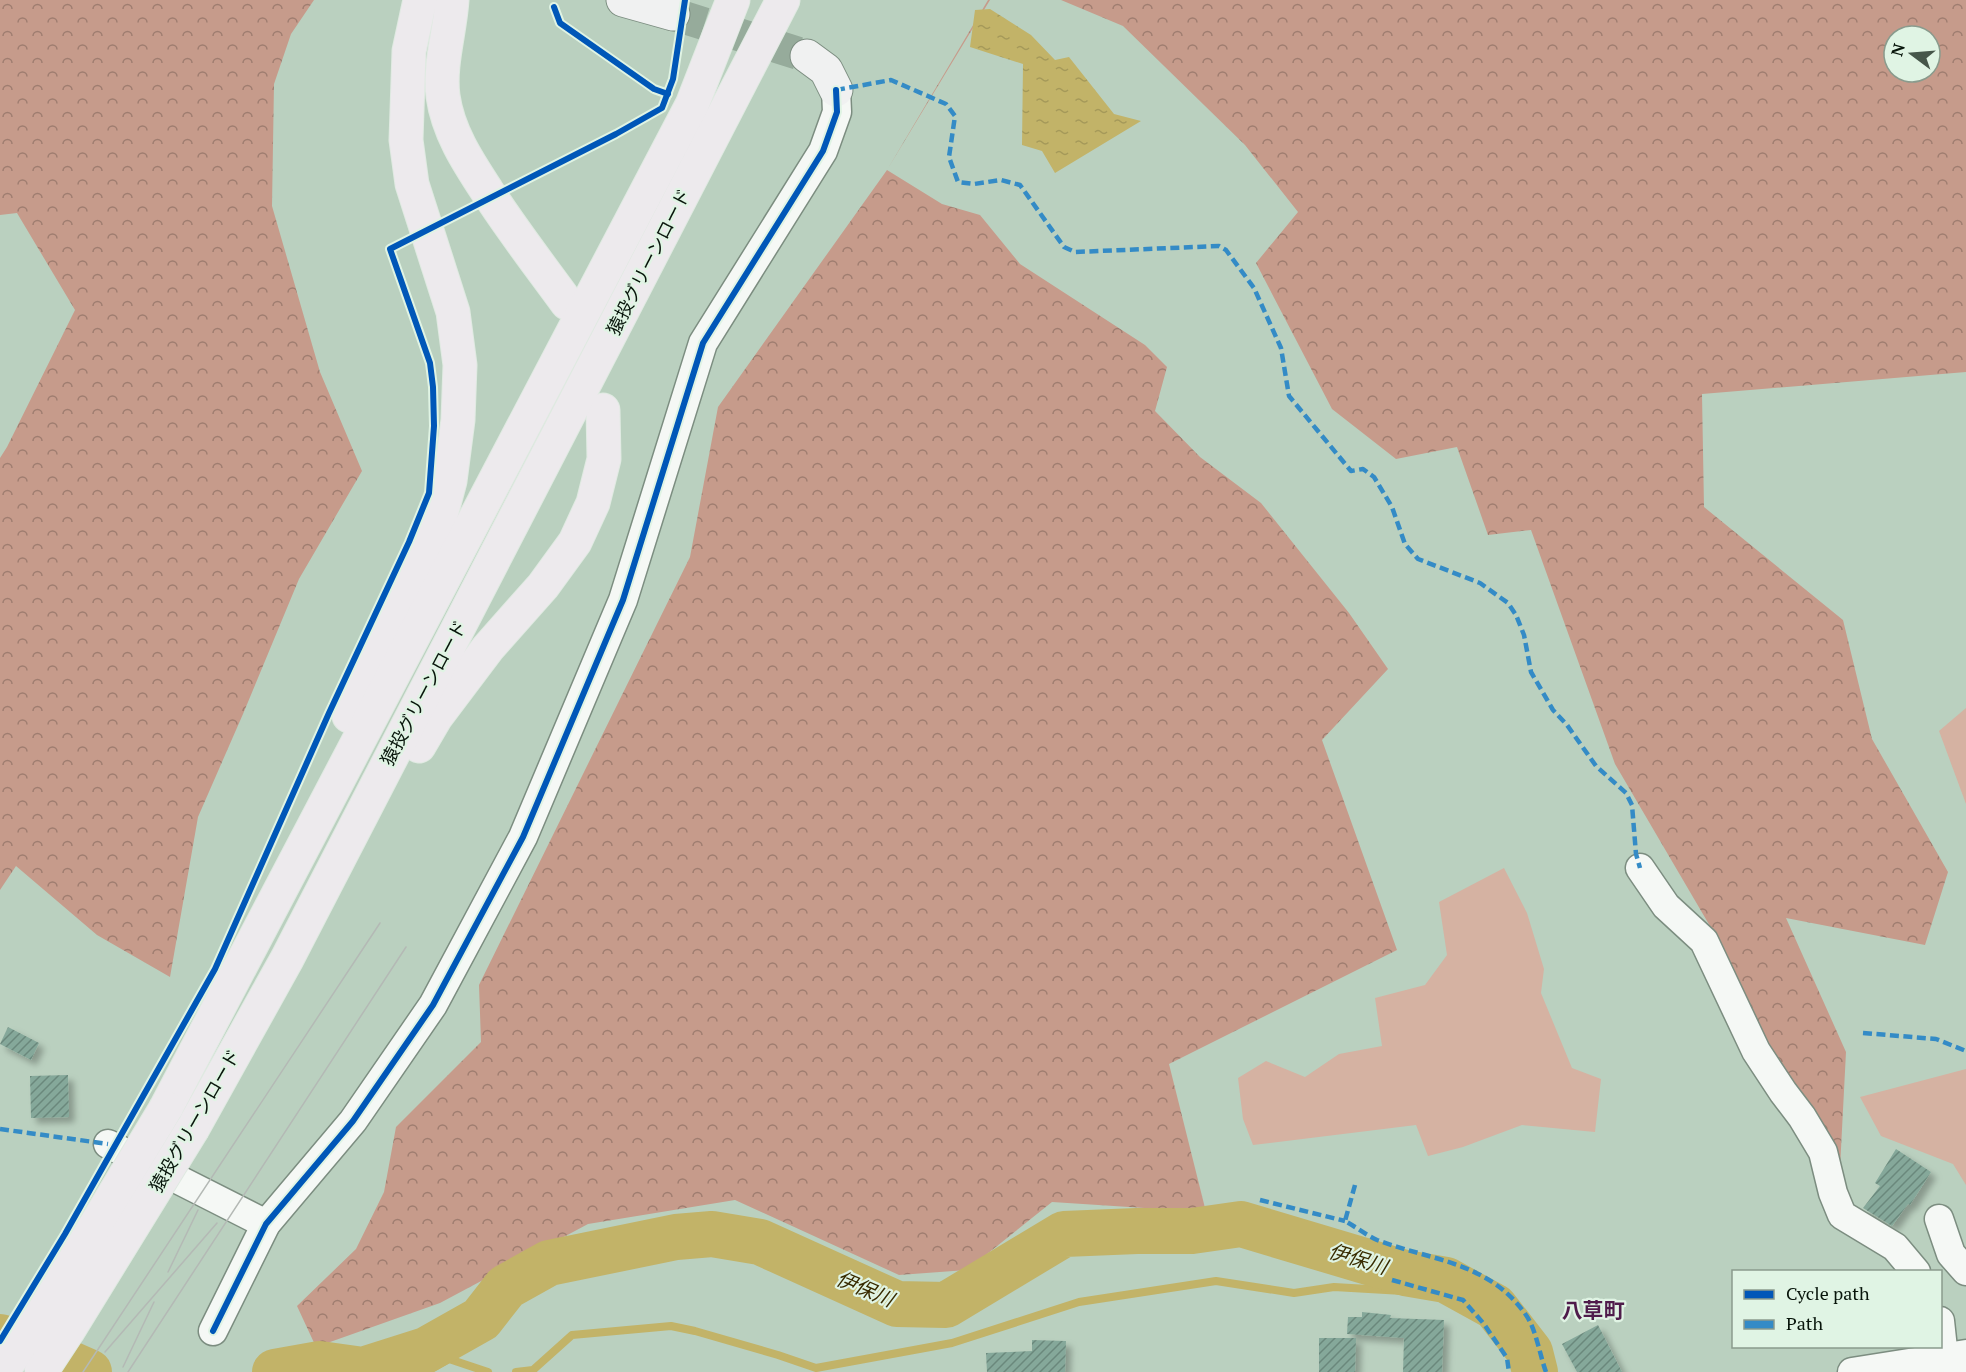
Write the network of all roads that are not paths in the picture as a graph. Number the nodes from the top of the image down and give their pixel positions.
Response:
1 (420, 0) edge
2 (453, 0) edge
3 (623, 0) edge
4 (733, 0) edge
5 (783, 0) edge
6 (673, 14) tunnel mouth
7 (807, 56) tunnel mouth
8 (836, 90) joint
9 (567, 303) dead end
10 (603, 410) dead end
11 (366, 803) junction
12 (1640, 868) dead end
13 (237, 970) junction
14 (108, 1144) dead end
15 (1938, 1219) dead end
16 (266, 1224) junction
17 (1914, 1270) edge
18 (1966, 1271) edge
19 (1942, 1324) edge
20 (213, 1331) dead end
21 (1955, 1361) edge
22 (2, 1372) edge
23 (41, 1372) edge
24 (1852, 1372) edge

1 - 13 main road
2 - 9 main road
3 - 6 main road
4 - 13 main road, 猿投グリーンロード
5 - 11 main road, 猿投グリーンロード
7 - 8 main road
8 - 16 street
10 - 11 main road
11 - 23 main road, 猿投グリーンロード, bridge
12 - 17 street
13 - 22 main road, 猿投グリーンロード, bridge
14 - 16 street
15 - 18 street
16 - 20 street
19 - 21 street
21 - 24 street

